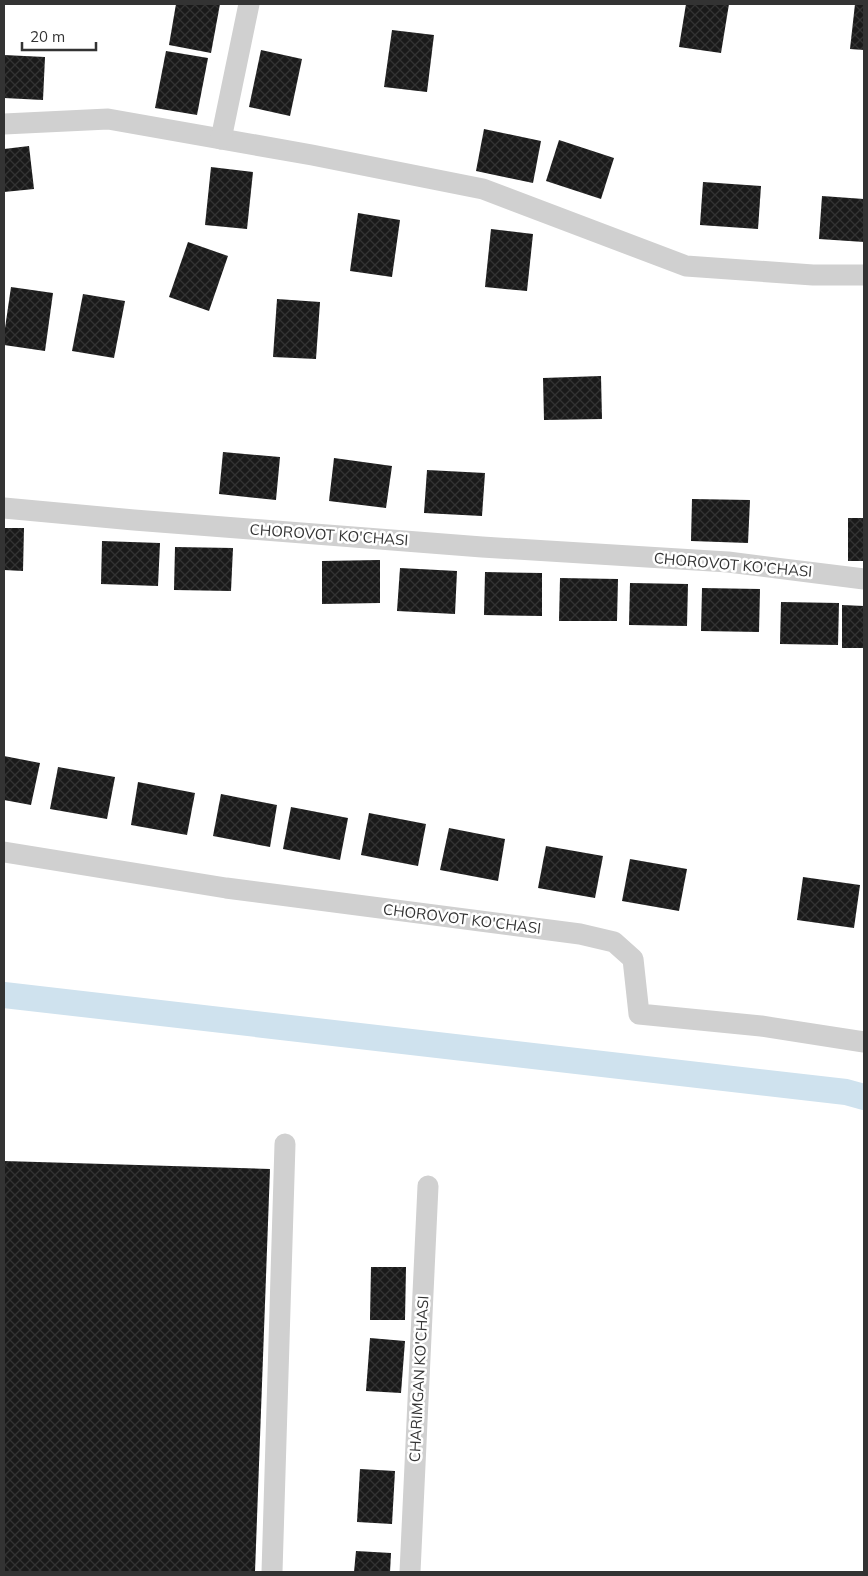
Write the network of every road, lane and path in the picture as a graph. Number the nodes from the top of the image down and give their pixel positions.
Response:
1 (248, 4) edge
2 (4, 124) edge
3 (221, 139) junction
4 (864, 274) edge
5 (4, 508) edge
6 (864, 580) edge
7 (4, 852) edge
8 (864, 1042) edge
9 (285, 1144) dead end
10 (428, 1186) dead end
11 (272, 1572) edge
12 (410, 1572) edge

1 - 3 street
2 - 3 street
3 - 4 street
5 - 6 street, CHOROVOT KO'CHASI
7 - 8 street, CHOROVOT KO'CHASI
9 - 11 street
10 - 12 street, CHARIMGAN KO'CHASI

